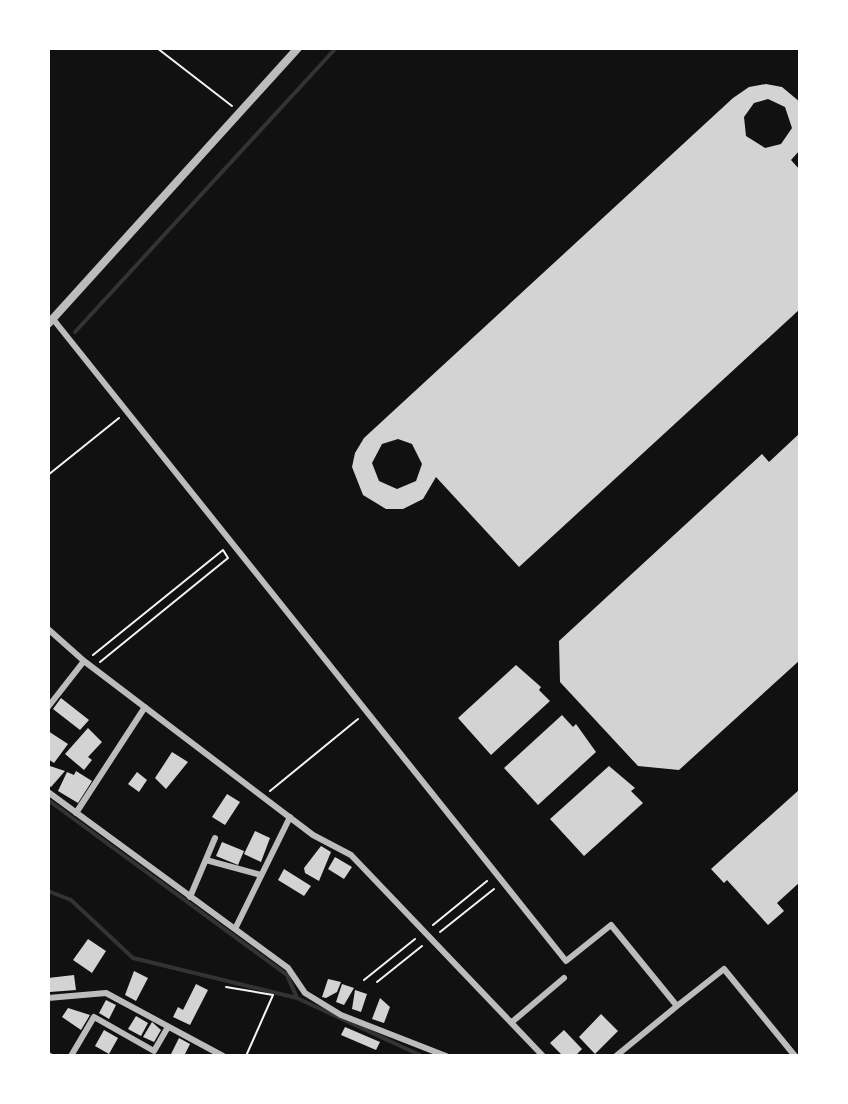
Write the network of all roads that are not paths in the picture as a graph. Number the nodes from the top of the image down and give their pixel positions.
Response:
1 (298, 48) edge
2 (50, 322) edge
3 (48, 629) edge
4 (84, 661) junction
5 (48, 707) edge
6 (145, 707) junction
7 (48, 792) edge
8 (76, 813) junction
9 (290, 817) junction
10 (215, 838) dead end
11 (206, 860) junction
12 (261, 875) junction
13 (190, 897) junction
14 (235, 929) junction
15 (564, 978) dead end
16 (48, 998) edge
17 (677, 1006) junction
18 (512, 1022) junction
19 (168, 1027) junction
20 (71, 1056) edge
21 (223, 1056) edge
22 (446, 1056) edge
23 (543, 1056) edge
24 (616, 1056) edge
25 (795, 1056) edge

1 - 2 street
2 - 17 street
3 - 4 street
4 - 5 street
4 - 6 street
6 - 8 street
6 - 9 street
7 - 8 street
8 - 13 street
9 - 12 street
9 - 18 street
10 - 11 street
11 - 12 street
11 - 13 street
12 - 14 street
13 - 14 street
14 - 22 street
15 - 18 street
16 - 19 street
17 - 24 street
17 - 25 street
18 - 23 street
19 - 20 street
19 - 21 street

